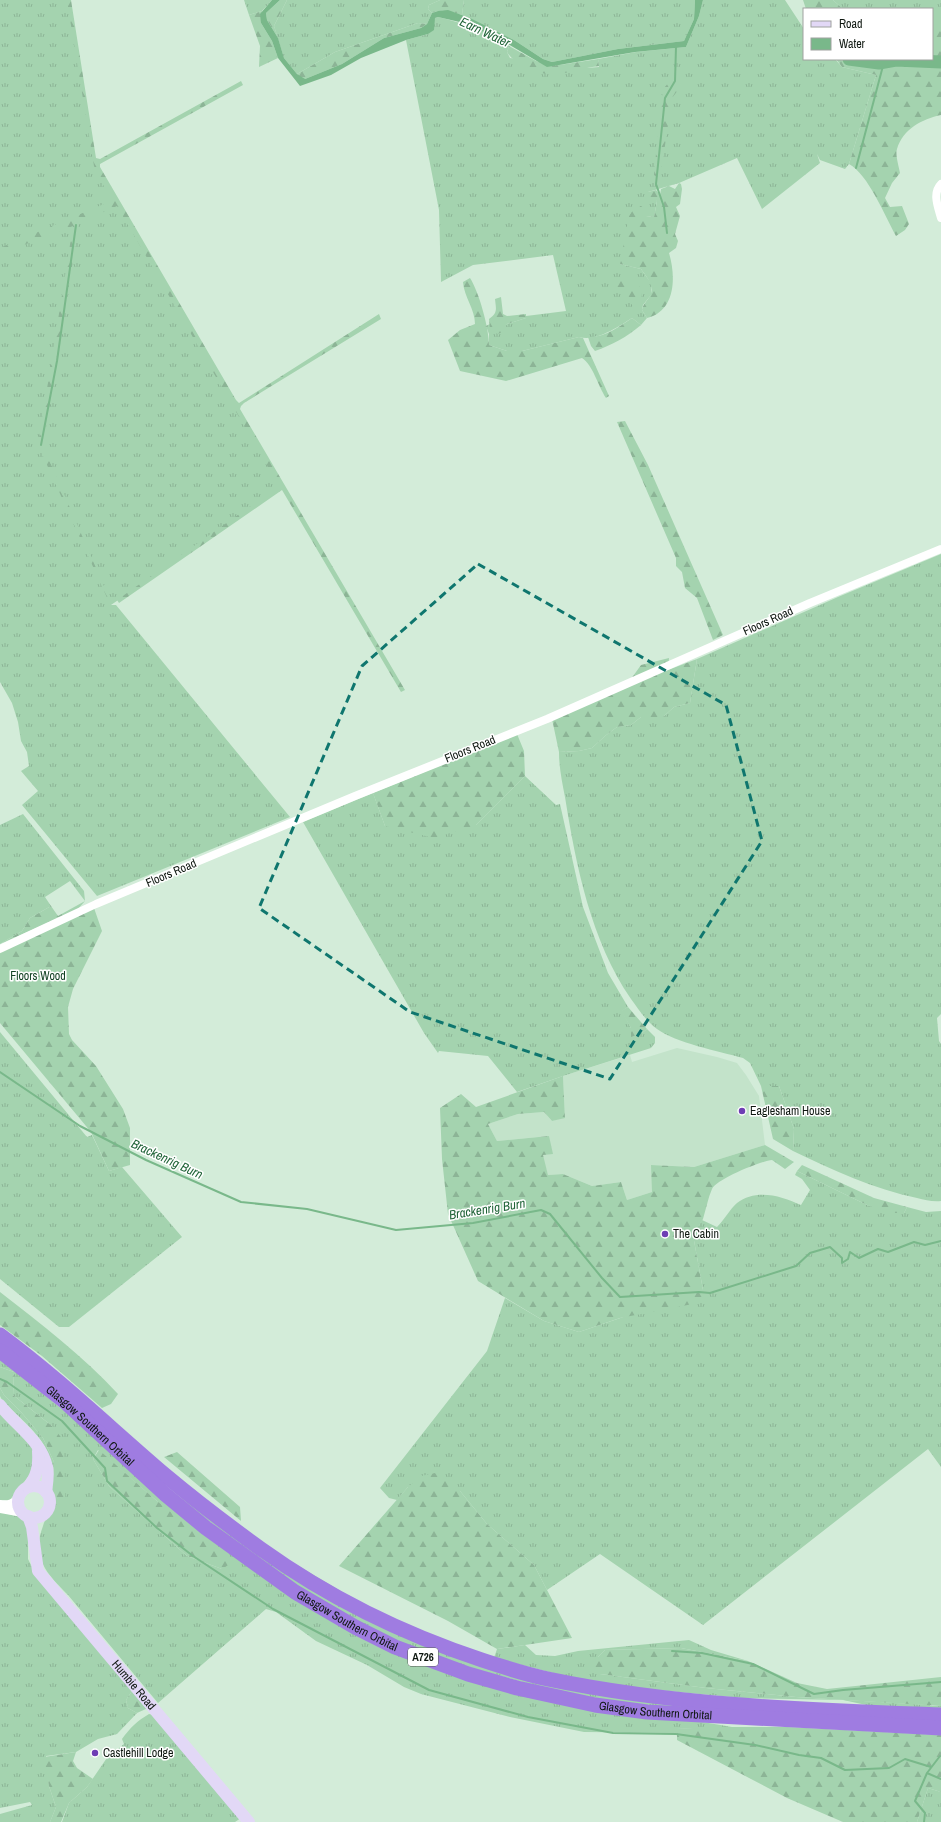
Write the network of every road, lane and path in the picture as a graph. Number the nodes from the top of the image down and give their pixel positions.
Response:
1 (941, 184) edge
2 (941, 218) edge
3 (941, 549) edge
4 (0, 949) edge
5 (0, 1335) edge
6 (0, 1351) edge
7 (0, 1405) edge
8 (38, 1448) junction
9 (28, 1487) junction
10 (46, 1492) junction
11 (19, 1498) junction
12 (0, 1504) edge
13 (0, 1509) edge
14 (26, 1515) junction
15 (42, 1515) junction
16 (33, 1542) junction
17 (941, 1715) edge
18 (941, 1728) edge
19 (249, 1822) edge

1 - 2 street
3 - 4 street, Floors Road
5 - 17 highway, Glasgow Southern Orbital / A726
6 - 18 highway, Glasgow Southern Orbital / A726
7 - 8 street, Humbie Road
8 - 9 street
8 - 10 street, Humbie Road
9 - 10 street
9 - 11 street
10 - 15 street, Humbie Road
11 - 12 street
11 - 14 street, Humbie Road
13 - 14 street
14 - 15 street
14 - 16 street, Humbie Road
15 - 16 street, Humbie Road
16 - 19 street, Humbie Road

